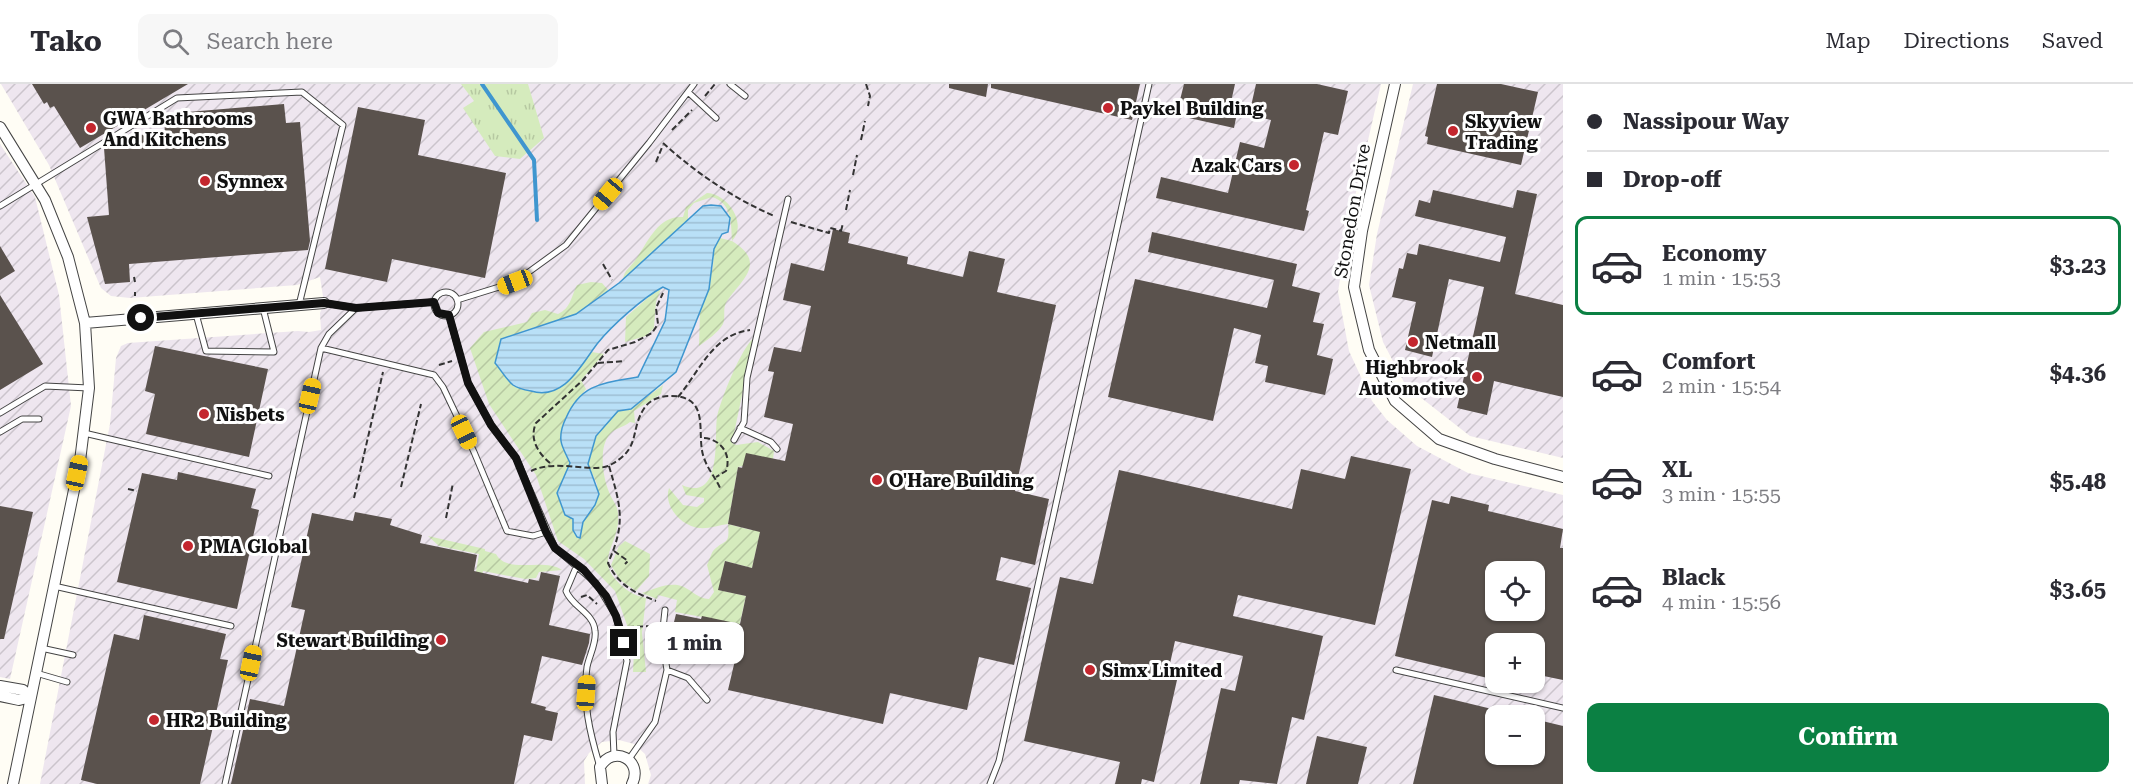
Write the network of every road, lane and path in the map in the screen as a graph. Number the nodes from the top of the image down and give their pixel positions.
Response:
1 (694, 84) edge
2 (715, 84) edge
3 (730, 84) edge
4 (866, 84) edge
5 (1149, 84) edge
6 (1395, 84) edge
7 (687, 92) junction
8 (745, 96) dead end
9 (704, 98) dead end
10 (868, 106) dead end
11 (692, 110) dead end
12 (716, 118) dead end
13 (865, 121) dead end
14 (0, 127) edge
15 (861, 140) dead end
16 (663, 143) junction
17 (857, 155) dead end
18 (656, 162) dead end
19 (853, 175) dead end
20 (35, 185) junction
21 (850, 190) dead end
22 (788, 199) dead end
23 (0, 206) edge
24 (846, 210) dead end
25 (783, 219) junction
26 (843, 223) dead end
27 (603, 264) dead end
28 (134, 277) dead end
29 (612, 280) dead end
30 (135, 282) dead end
31 (663, 293) dead end
32 (457, 300) junction
33 (434, 302) junction
34 (324, 303) joint
35 (299, 305) junction
36 (263, 308) junction
37 (356, 308) junction
38 (196, 313) junction
39 (449, 315) junction
40 (85, 323) junction
41 (758, 329) junction
42 (321, 348) junction
43 (452, 361) dead end
44 (625, 361) dead end
45 (598, 363) junction
46 (385, 364) junction
47 (439, 365) dead end
48 (89, 388) junction
49 (677, 397) junction
50 (421, 404) dead end
51 (0, 413) edge
52 (39, 419) dead end
53 (740, 428) junction
54 (0, 432) edge
55 (84, 433) junction
56 (703, 438) junction
57 (734, 440) dead end
58 (777, 449) dead end
59 (552, 464) junction
60 (609, 466) junction
61 (531, 471) dead end
62 (268, 476) dead end
63 (716, 477) junction
64 (1563, 477) edge
65 (453, 483) dead end
66 (402, 487) dead end
67 (128, 489) dead end
68 (721, 490) dead end
69 (137, 491) dead end
70 (354, 498) dead end
71 (446, 518) dead end
72 (546, 532) junction
73 (614, 551) junction
74 (625, 564) dead end
75 (577, 565) junction
76 (54, 586) junction
77 (581, 597) dead end
78 (656, 601) dead end
79 (600, 607) dead end
80 (665, 610) dead end
81 (231, 626) dead end
82 (652, 626) dead end
83 (628, 627) dead end
84 (41, 648) junction
85 (74, 655) dead end
86 (667, 670) junction
87 (1396, 670) dead end
88 (36, 674) junction
89 (67, 682) dead end
90 (0, 686) edge
91 (0, 696) edge
92 (31, 697) junction
93 (707, 700) dead end
94 (1563, 708) edge
95 (614, 755) junction
96 (629, 759) junction
97 (600, 766) junction
98 (13, 784) edge
99 (225, 784) edge
100 (602, 784) edge
101 (632, 784) edge
102 (990, 784) edge

1 - 7 lane
2 - 9 path
3 - 8 lane
4 - 10 path
5 - 102 lane
6 - 64 street, Stonedon Drive
7 - 12 lane
7 - 32 lane
11 - 16 path
13 - 15 path
14 - 20 street
16 - 18 path
16 - 25 path
17 - 19 path
20 - 23 lane
20 - 35 lane
20 - 40 street
21 - 24 path
22 - 25 lane
25 - 26 path
25 - 41 lane
27 - 29 path
28 - 30 path
31 - 45 path
32 - 33 lane
32 - 39 lane
33 - 37 lane
33 - 39 lane
34 - 35 street
34 - 37 lane
35 - 36 street
36 - 38 street
36 - 38 lane
37 - 42 lane
38 - 40 street
39 - 72 lane
40 - 48 street
41 - 49 path
41 - 53 lane
42 - 46 lane
42 - 99 lane
43 - 47 path
44 - 45 path
45 - 59 path
46 - 70 path
46 - 72 lane
48 - 51 lane
48 - 55 street
49 - 56 path
49 - 60 path
50 - 66 path
52 - 54 lane
53 - 57 lane
53 - 58 lane
55 - 62 lane
55 - 76 street
56 - 63 path
56 - 63 path
59 - 60 path
59 - 61 path
60 - 73 path
63 - 68 path
65 - 71 path
67 - 69 path
72 - 75 lane
73 - 74 path
73 - 78 path
75 - 95 lane
75 - 97 lane
76 - 81 lane
76 - 84 street
77 - 79 path
80 - 86 lane
82 - 83 path
84 - 85 lane
84 - 88 street
86 - 93 lane
86 - 96 lane
87 - 94 lane
88 - 89 lane
88 - 92 street
90 - 92 street
91 - 92 street
92 - 98 street
95 - 96 street
95 - 97 street
96 - 101 street
97 - 100 street

